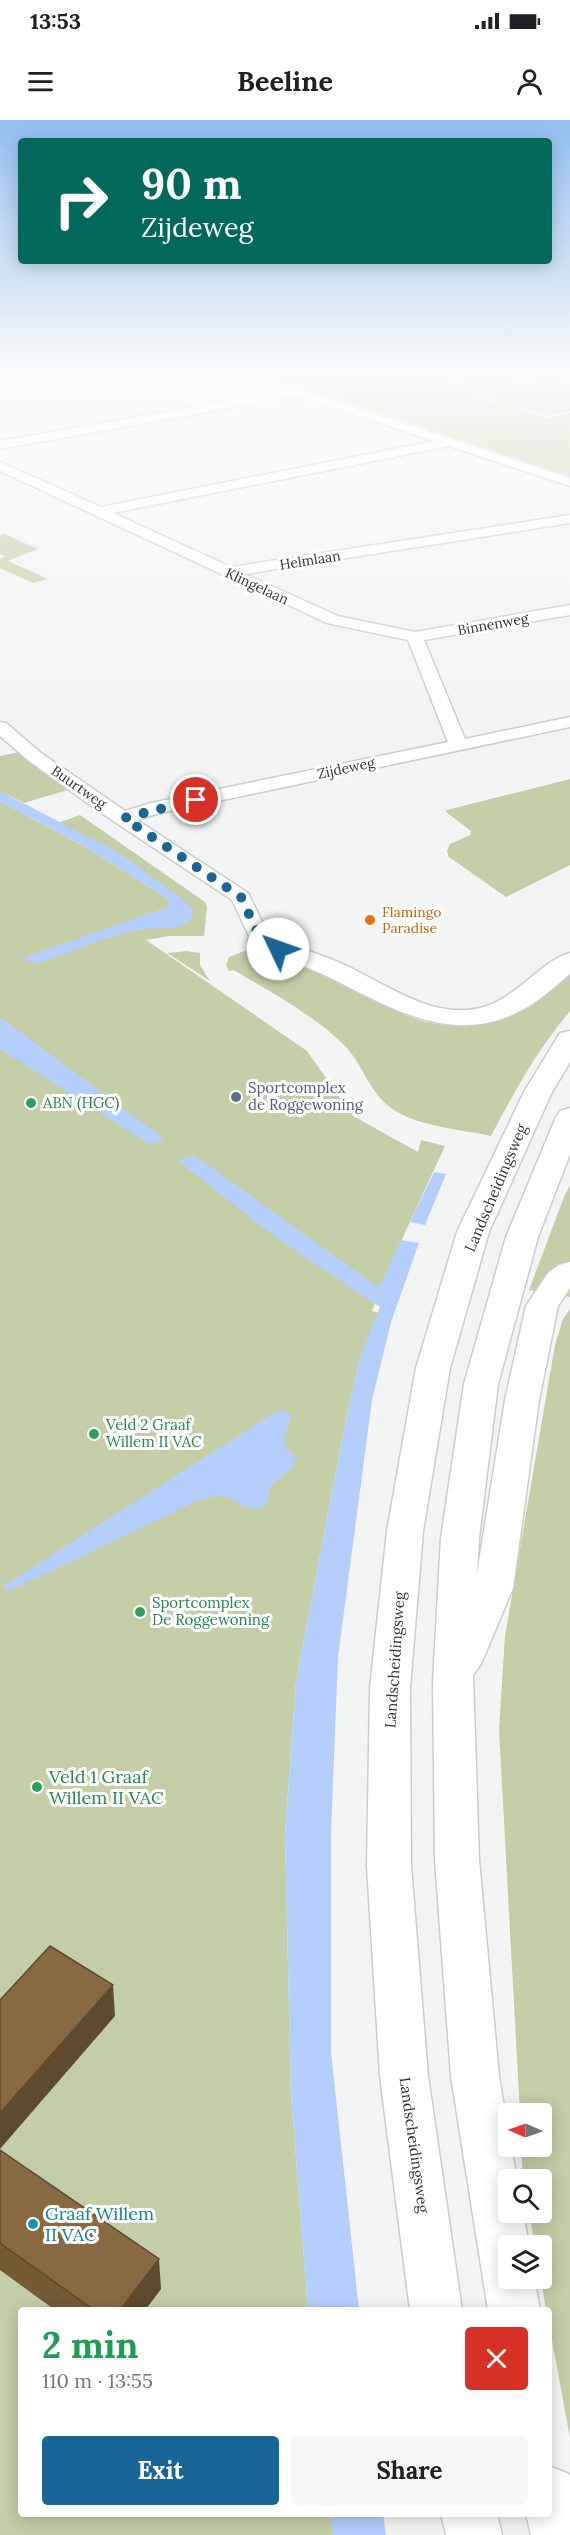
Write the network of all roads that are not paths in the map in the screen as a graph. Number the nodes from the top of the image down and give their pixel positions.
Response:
1 (44, 487) edge
2 (226, 487) edge
3 (98, 512) junction
4 (570, 519) edge
5 (228, 572) junction
6 (570, 610) edge
7 (415, 637) junction
8 (570, 722) edge
9 (0, 727) edge
10 (458, 744) junction
11 (124, 818) junction
12 (261, 940) joint
13 (570, 961) edge
14 (570, 1039) edge
15 (570, 1117) edge
16 (570, 1272) edge
17 (453, 1682) junction
18 (436, 2307) edge
19 (514, 2307) edge
20 (552, 2506) edge
21 (470, 2517) edge
22 (474, 2535) edge
23 (559, 2535) edge

1 - 3 street, Klingelaan
2 - 3 street
3 - 5 street, Klingelaan
4 - 5 street, Helmlaan
5 - 7 street, Klingelaan
6 - 7 street, Binnenweg
7 - 10 street
8 - 10 street, Zijdeweg
9 - 11 street, Buurtweg
10 - 11 street, Zijdeweg
11 - 12 street, Buurtweg
12 - 13 main road
14 - 18 main road, Landscheidingsweg
15 - 17 main road
16 - 17 main road
17 - 19 main road
20 - 23 main road
21 - 22 main road

